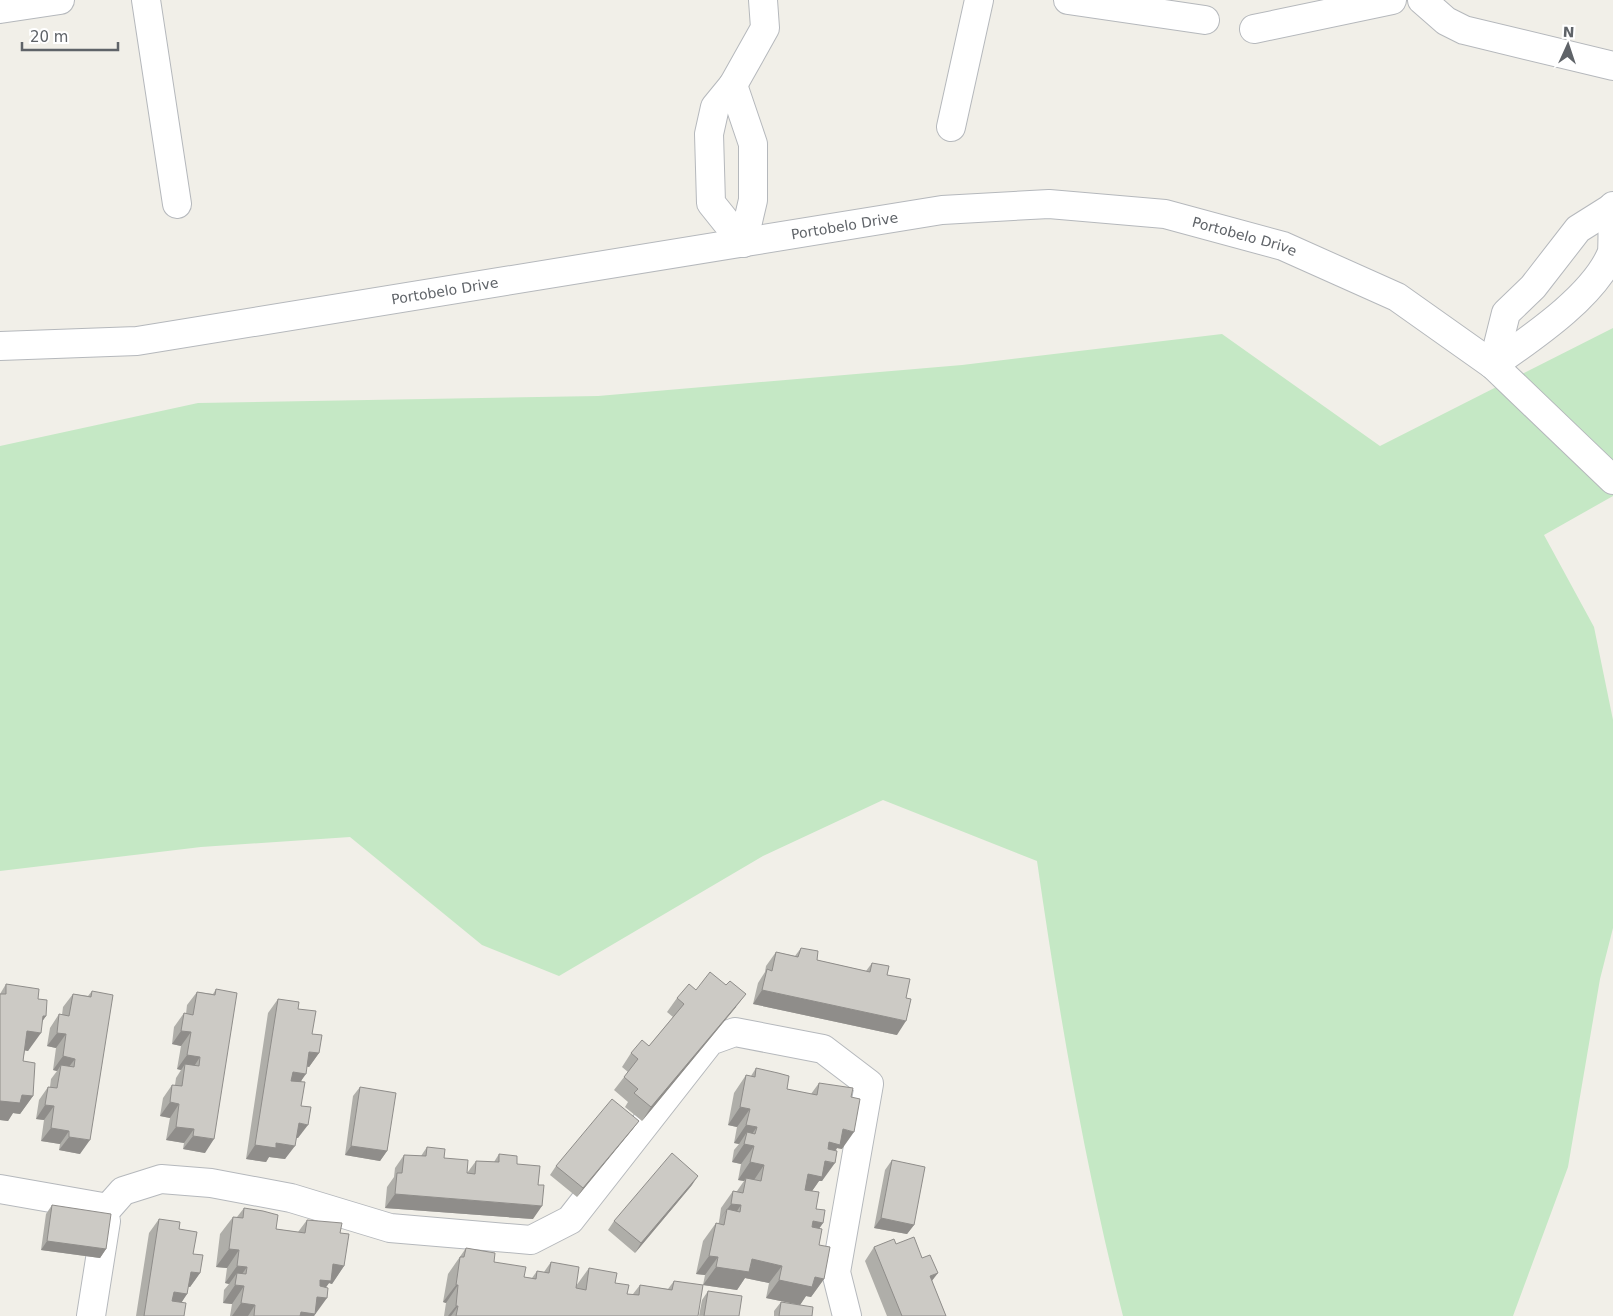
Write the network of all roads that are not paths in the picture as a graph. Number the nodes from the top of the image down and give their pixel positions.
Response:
1 (60, 0) edge
2 (146, 0) edge
3 (763, 0) edge
4 (979, 0) edge
5 (1074, 0) edge
6 (1392, 0) edge
7 (1422, 0) edge
8 (0, 9) edge
9 (1205, 20) dead end
10 (1254, 29) dead end
11 (1613, 66) edge
12 (733, 85) junction
13 (951, 127) dead end
14 (177, 204) dead end
15 (1613, 206) edge
16 (743, 242) junction
17 (0, 346) edge
18 (1492, 365) junction
19 (1613, 480) edge
20 (0, 1189) edge
21 (108, 1208) junction
22 (91, 1316) edge
23 (847, 1316) edge

1 - 8 street
2 - 14 street
3 - 12 street
4 - 13 street
5 - 9 street
6 - 10 street
7 - 11 street
12 - 16 street
12 - 16 street
15 - 18 street
15 - 18 street
16 - 17 street, Portobelo Drive
16 - 18 street, Portobelo Drive
18 - 19 street, Portobelo Drive
20 - 21 street
21 - 22 street
21 - 23 street

